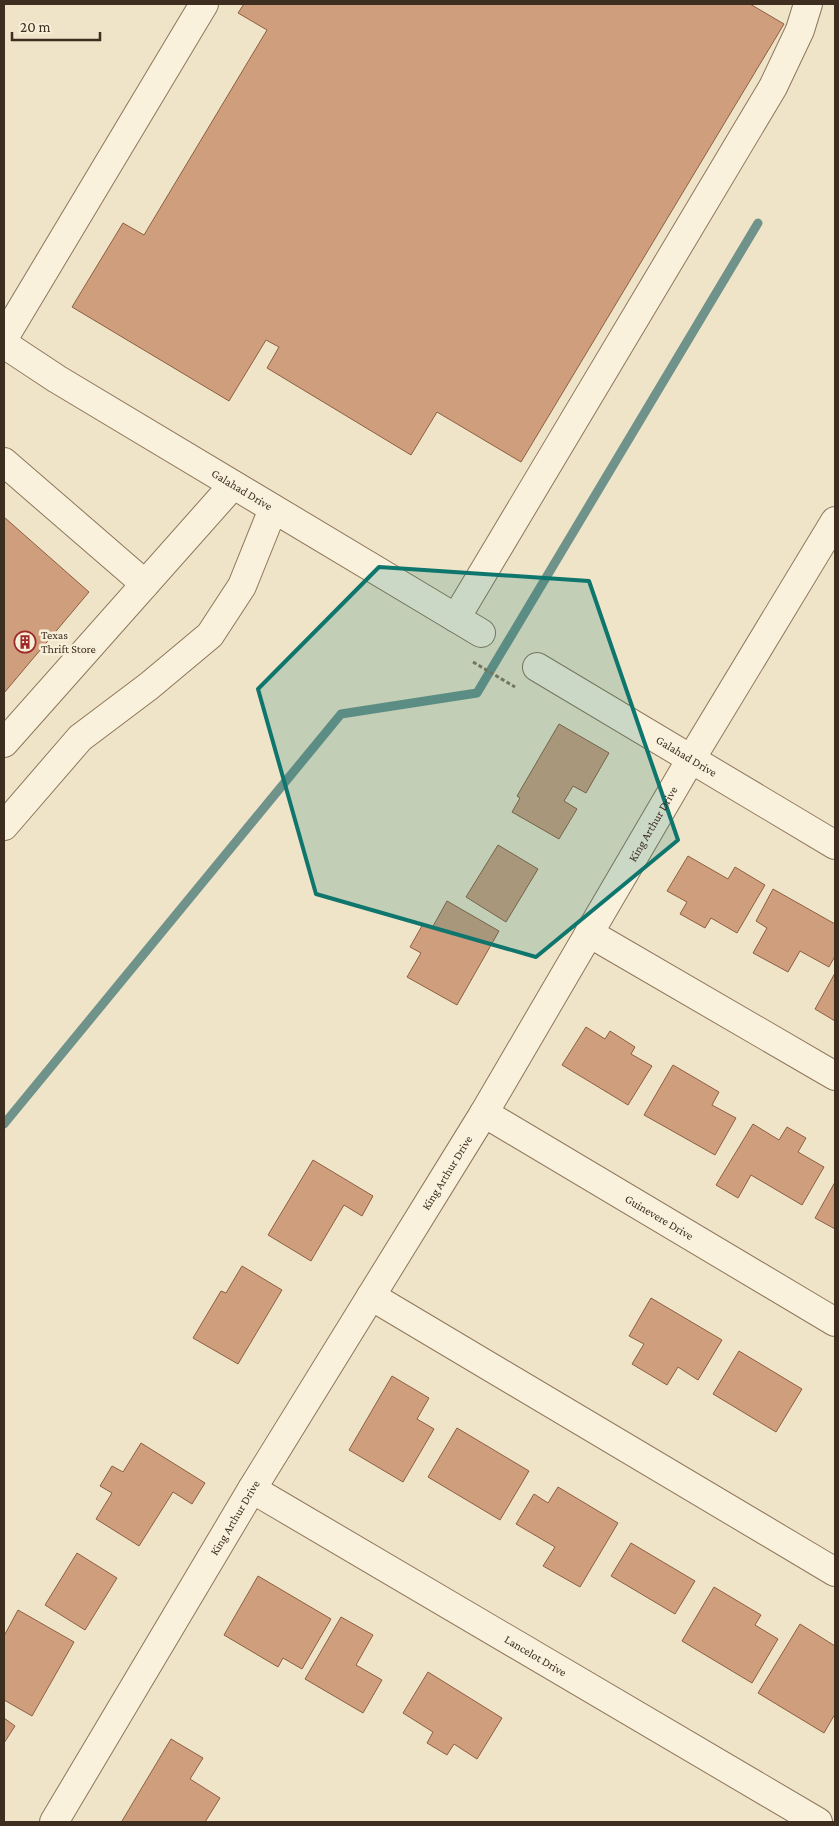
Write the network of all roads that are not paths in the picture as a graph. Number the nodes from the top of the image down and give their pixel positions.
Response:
1 (204, 4) edge
2 (808, 4) edge
3 (4, 338) edge
4 (4, 344) edge
5 (4, 462) edge
6 (233, 485) junction
7 (274, 509) junction
8 (835, 521) edge
9 (145, 584) junction
10 (456, 618) junction
11 (481, 633) dead end
12 (537, 667) dead end
13 (4, 743) edge
14 (692, 759) junction
15 (4, 826) edge
16 (835, 845) edge
17 (589, 933) junction
18 (835, 1076) edge
19 (484, 1113) junction
20 (371, 1296) junction
21 (835, 1322) edge
22 (252, 1489) junction
23 (835, 1572) edge
24 (54, 1822) edge
25 (818, 1822) edge

1 - 3 street
2 - 10 street
4 - 6 street, Galahad Drive
5 - 9 street
6 - 7 street, Galahad Drive
6 - 9 street
7 - 10 street, Galahad Drive
7 - 15 street
8 - 14 street, King Arthur Drive
9 - 13 street
10 - 11 street, Galahad Drive
12 - 14 street, Galahad Drive
14 - 16 street, Galahad Drive
14 - 17 street, King Arthur Drive
17 - 18 street
17 - 19 street, King Arthur Drive
19 - 20 street, King Arthur Drive
19 - 21 street, Guinevere Drive
20 - 22 street, King Arthur Drive
20 - 23 street
22 - 24 street, King Arthur Drive
22 - 25 street, Lancelot Drive

